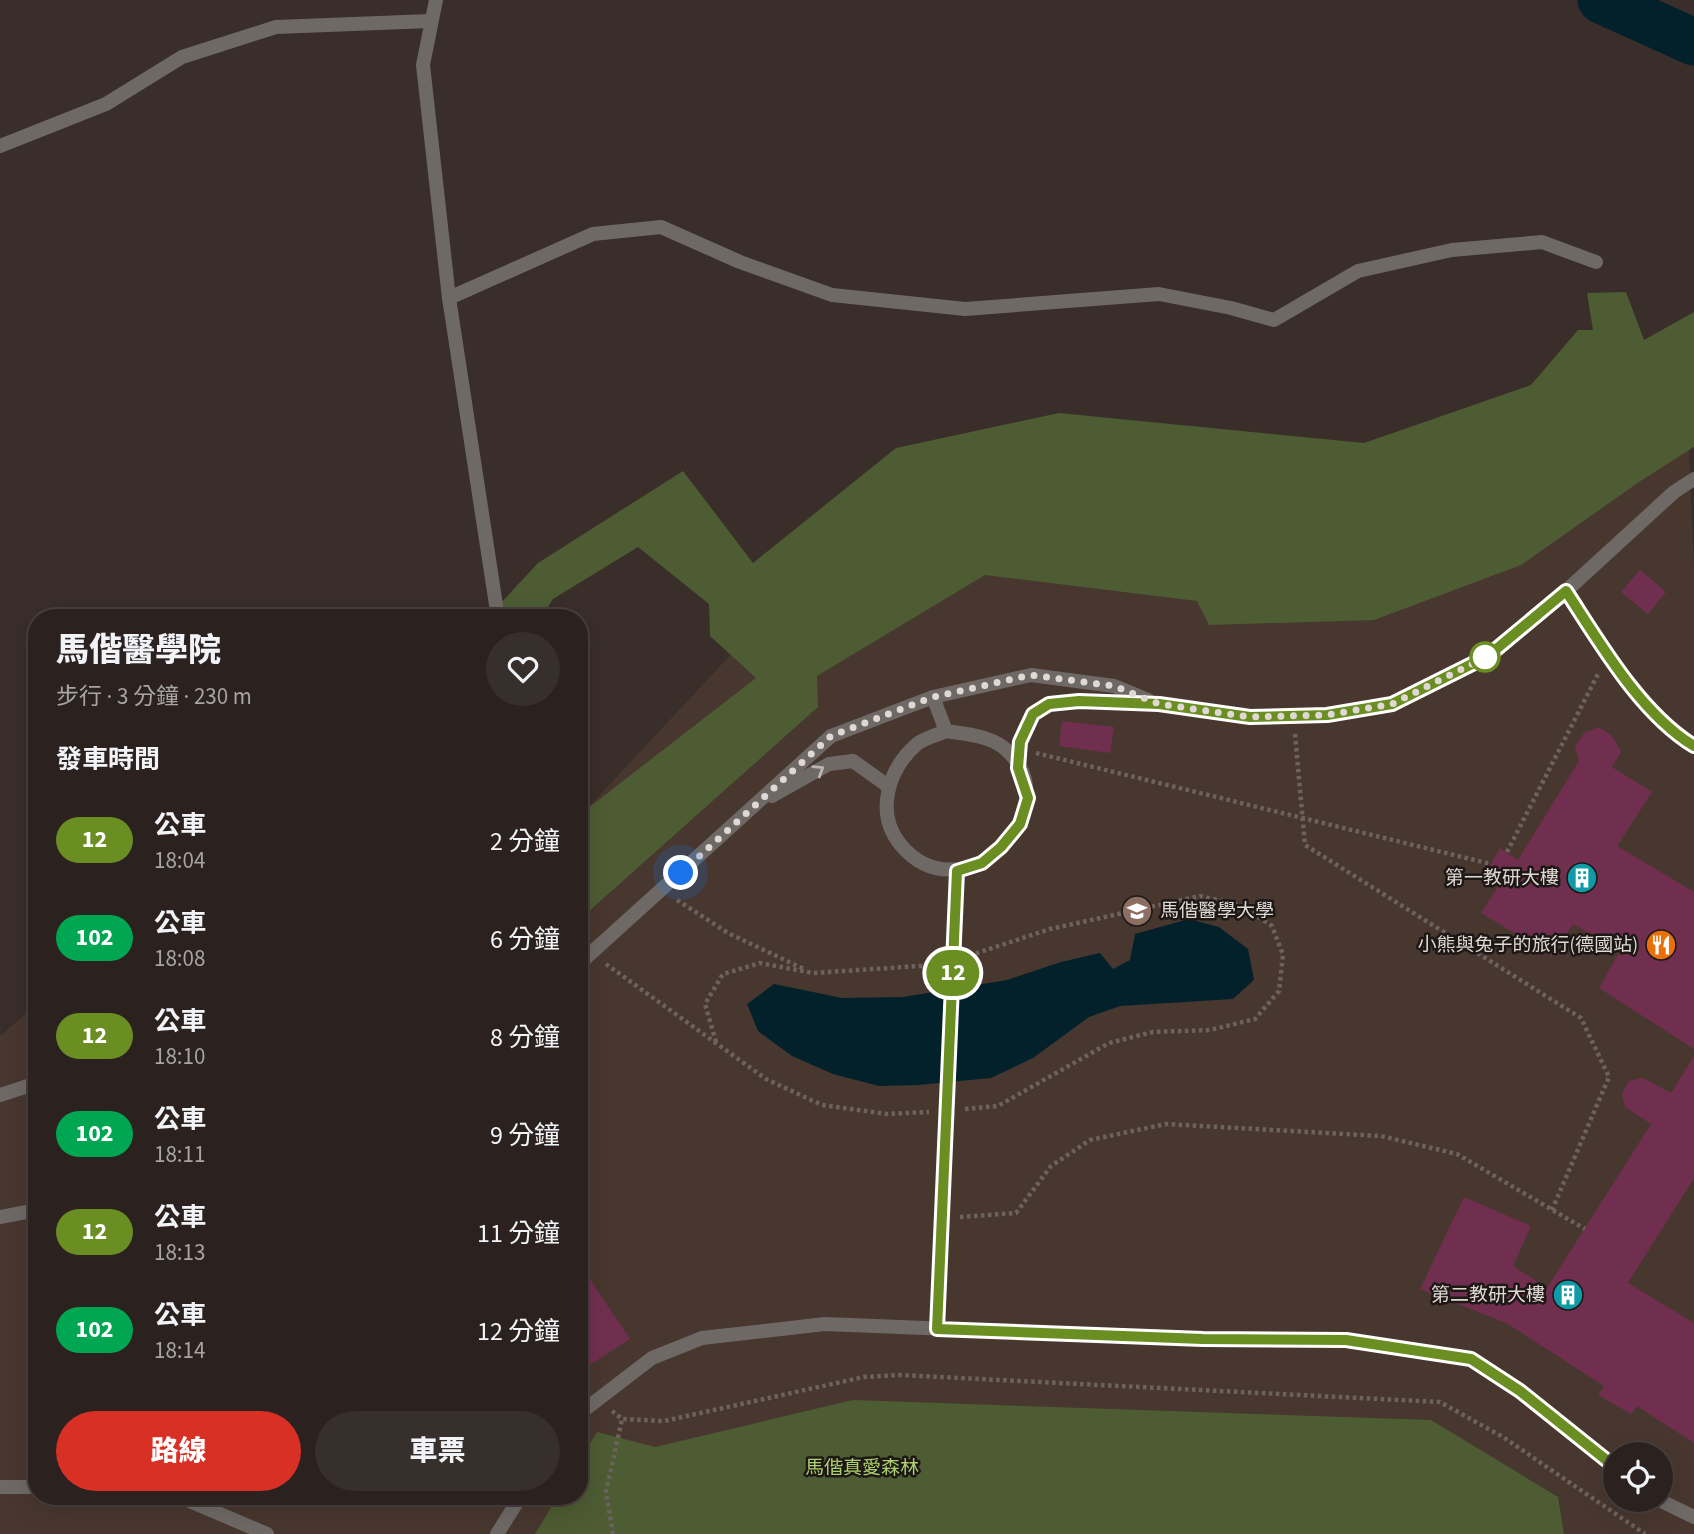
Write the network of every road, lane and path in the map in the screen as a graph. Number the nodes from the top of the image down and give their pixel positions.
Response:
1 (436, 0) edge
2 (430, 21) junction
3 (0, 146) edge
4 (1596, 262) dead end
5 (449, 298) junction
6 (1694, 479) edge
7 (1566, 591) junction
8 (497, 609) edge
9 (1608, 655) junction
10 (933, 697) junction
11 (1159, 704) junction
12 (1294, 716) junction
13 (946, 731) junction
14 (1694, 746) edge
15 (1020, 749) junction
16 (1018, 768) junction
17 (888, 786) junction
18 (758, 802) junction
19 (1302, 817) junction
20 (1507, 852) dead end
21 (1491, 864) dead end
22 (957, 871) junction
23 (662, 890) junction
24 (588, 956) edge
25 (813, 973) dead end
26 (28, 1086) edge
27 (0, 1095) edge
28 (1552, 1210) junction
29 (28, 1212) edge
30 (0, 1217) edge
31 (942, 1219) junction
32 (1585, 1229) dead end
33 (937, 1329) junction
34 (598, 1399) junction
35 (588, 1407) edge
36 (622, 1419) junction
37 (1603, 1457) edge
38 (0, 1487) edge
39 (28, 1487) edge
40 (199, 1505) edge
41 (516, 1505) edge
42 (1673, 1507) edge
43 (1694, 1517) edge
44 (267, 1534) edge
45 (497, 1534) edge
46 (613, 1534) edge
47 (1645, 1534) edge

1 - 2 lane
2 - 3 lane
2 - 5 lane
4 - 5 lane
5 - 8 lane
6 - 7 lane
7 - 9 lane
7 - 12 lane
9 - 14 lane
9 - 20 path
10 - 11 lane
10 - 13 lane
10 - 18 lane
11 - 12 lane
11 - 15 lane
12 - 19 path
13 - 16 lane
13 - 17 lane
15 - 16 lane
15 - 19 path
16 - 22 lane
18 -> 17 lane
17 - 22 lane
18 - 23 lane
19 - 21 path
19 - 28 path
22 - 31 lane, bridge
23 - 24 lane
23 - 25 path
26 - 27 lane
28 - 31 path
28 - 32 path
29 - 30 lane
31 - 33 lane, bridge
33 - 34 lane
33 - 37 lane
34 - 35 lane
34 - 36 path
36 - 46 path
36 - 47 path
38 - 39 lane
40 - 44 lane
41 - 45 lane
42 - 43 lane

